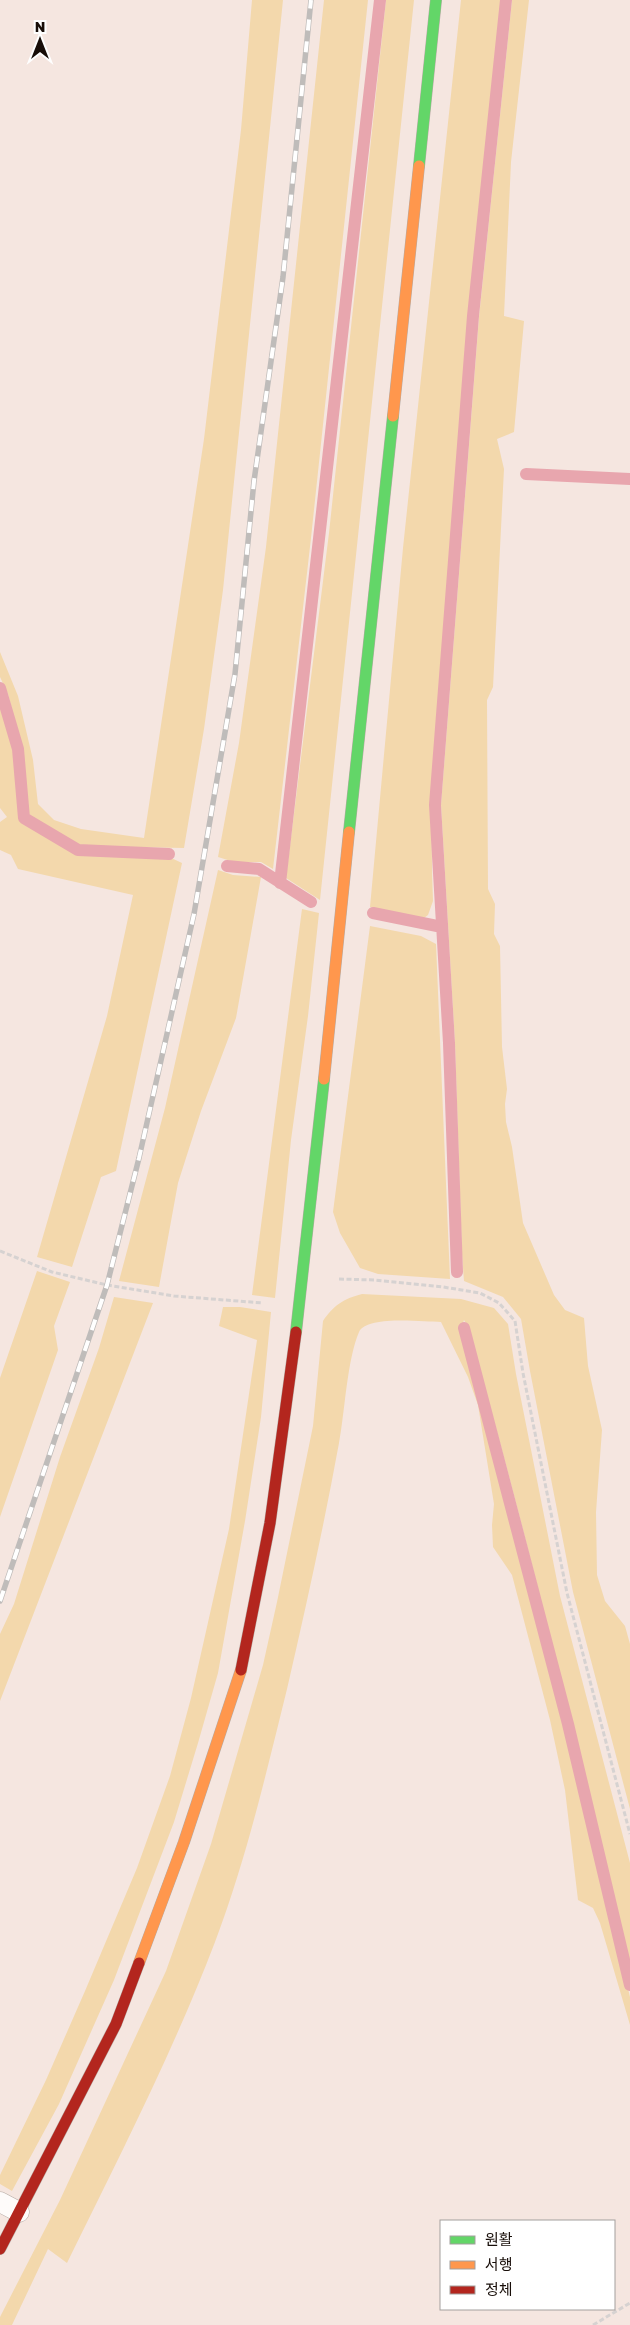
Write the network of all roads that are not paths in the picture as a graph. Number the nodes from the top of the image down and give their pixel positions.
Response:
1 (436, 0) edge
2 (0, 2202) edge
3 (19, 2212) junction
4 (0, 2249) edge

1 - 3 main road
2 - 3 lane
3 - 4 main road

